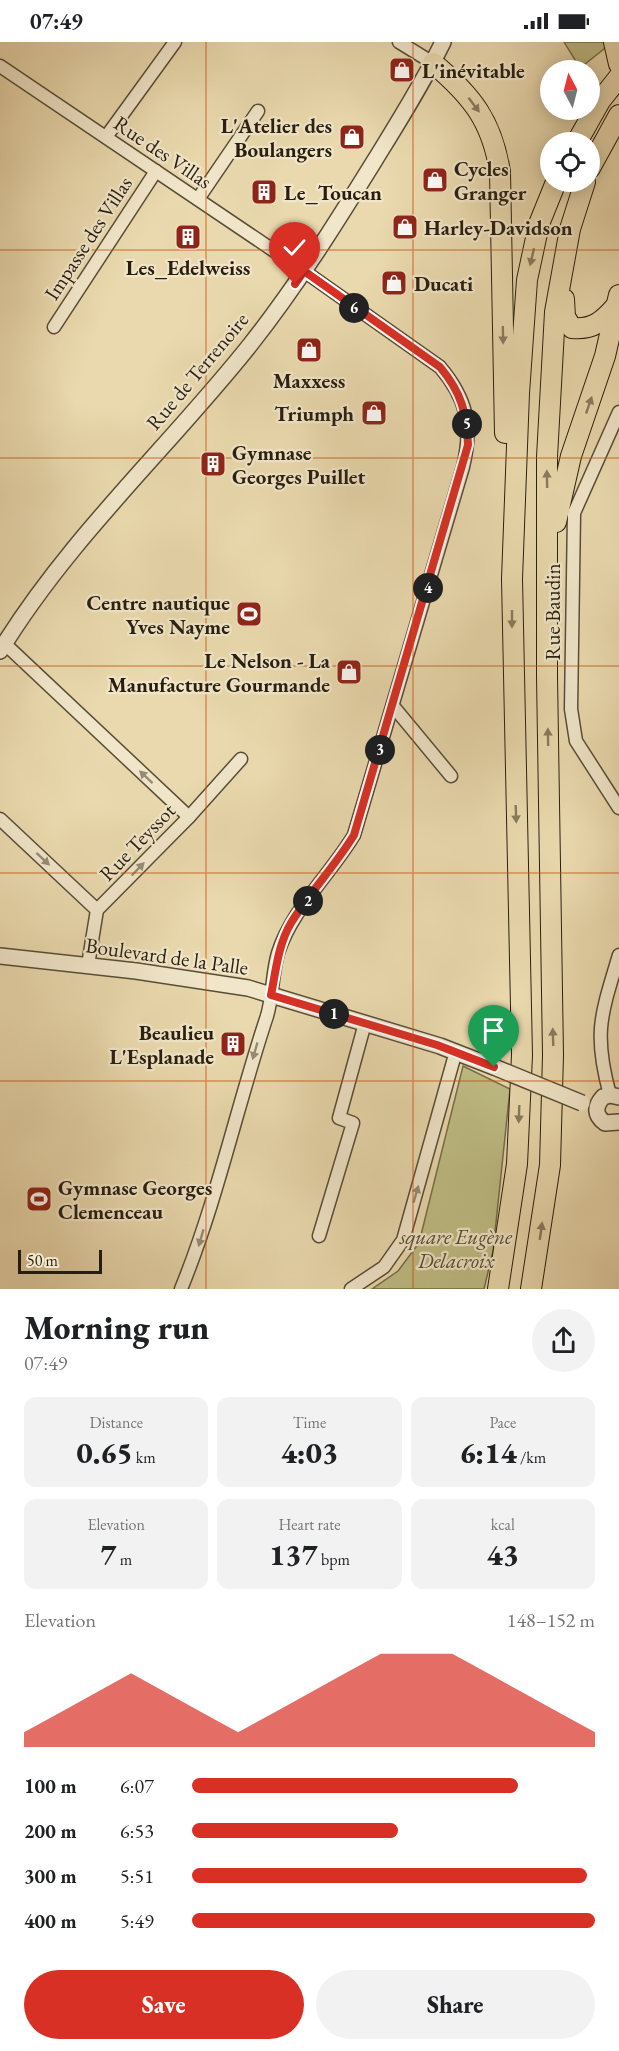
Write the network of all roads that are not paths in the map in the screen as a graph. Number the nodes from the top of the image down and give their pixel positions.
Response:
1 (175, 42) edge
2 (399, 42) edge
3 (443, 42) edge
4 (614, 42) edge
5 (433, 63) junction
6 (619, 64) edge
7 (0, 66) edge
8 (619, 77) edge
9 (258, 111) dead end
10 (619, 115) edge
11 (583, 132) edge
12 (106, 137) junction
13 (600, 147) edge
14 (156, 171) junction
15 (552, 192) edge
16 (582, 192) edge
17 (198, 199) junction
18 (570, 229) junction
19 (304, 271) junction
20 (618, 300) edge
21 (54, 327) dead end
22 (619, 412) edge
23 (512, 579) junction
24 (548, 585) junction
25 (2, 648) edge
26 (393, 706) junction
27 (241, 759) dead end
28 (451, 776) dead end
29 (619, 808) edge
30 (189, 817) junction
31 (0, 819) edge
32 (97, 910) junction
33 (619, 955) edge
34 (0, 956) edge
35 (88, 965) junction
36 (271, 995) junction
37 (365, 1023) junction
38 (456, 1051) junction
39 (615, 1096) edge
40 (589, 1105) junction
41 (619, 1122) edge
42 (319, 1236) dead end
43 (181, 1289) edge
44 (351, 1289) edge
45 (498, 1289) edge
46 (531, 1289) edge

1 - 12 street
2 - 5 street
3 - 5 street, Rue de Terrenoire
4 - 6 highway
5 - 19 street, Rue de Terrenoire
5 -> 23 highway
7 - 12 street, Rue des Villas
8 - 11 highway
9 - 17 street
10 - 13 highway
12 - 14 street, Rue des Villas
14 - 17 street, Rue des Villas
14 - 21 street, Impasse des Villas
15 -> 23 highway
16 - 18 highway
17 - 19 street, Rue des Villas
18 - 20 highway
24 -> 18 highway
19 - 25 street, Rue de Terrenoire
19 - 26 street, Rue des Villas
24 -> 20 highway
22 - 29 street, Rue Baudin
23 -> 45 highway
46 -> 24 highway
30 -> 25 street
26 - 28 street
26 - 36 street, Rue des Villas
27 - 30 street, Rue Teyssot
32 -> 30 street, Rue Teyssot
31 -> 32 street
32 - 35 street, Rue Teyssot
33 - 39 street
34 - 35 street, Boulevard de la Palle
35 - 36 street, Boulevard de la Palle
36 - 37 street, Boulevard de la Palle
36 -> 43 street, Rue des Villas
37 - 38 street, Boulevard de la Palle
37 - 42 street
38 - 40 street, Boulevard de la Palle, bridge
44 -> 38 street
39 - 40 street
40 - 41 street, Boulevard de la Palle

